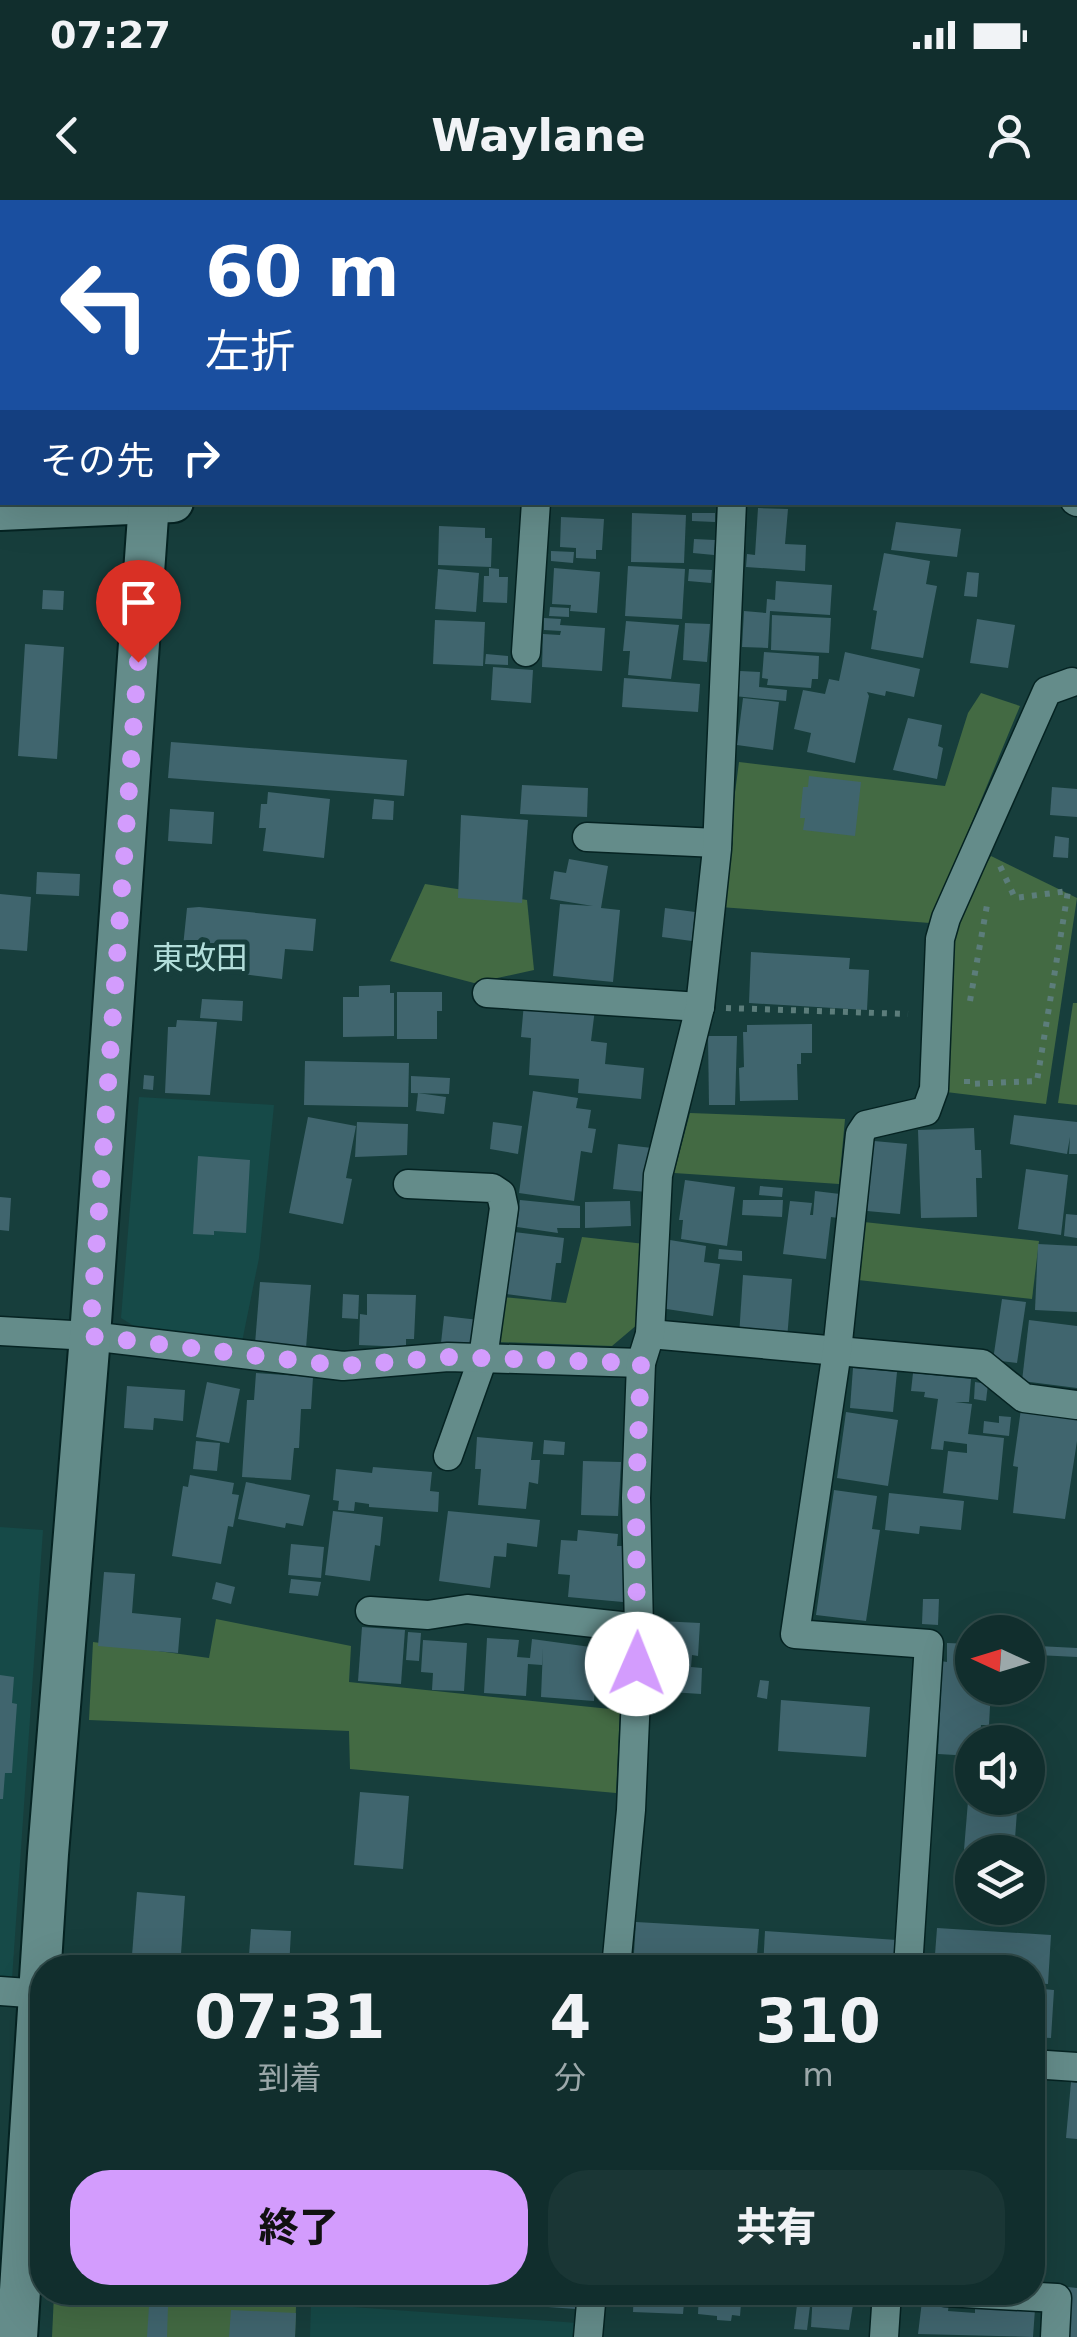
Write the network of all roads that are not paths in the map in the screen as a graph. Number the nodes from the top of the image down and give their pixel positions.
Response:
1 (107, 505) edge
2 (150, 505) edge
3 (536, 505) edge
4 (732, 505) edge
5 (0, 510) edge
6 (526, 652) dead end
7 (1072, 682) dead end
8 (588, 837) dead end
9 (716, 843) junction
10 (487, 993) dead end
11 (700, 1007) junction
12 (408, 1184) dead end
13 (0, 1331) edge
14 (650, 1334) junction
15 (90, 1336) junction
16 (837, 1351) junction
17 (484, 1358) junction
18 (641, 1363) junction
19 (1077, 1405) edge
20 (448, 1456) dead end
21 (370, 1611) dead end
22 (639, 1628) junction
23 (43, 1955) edge
24 (617, 1955) edge
25 (909, 1955) edge
26 (0, 1991) edge
27 (30, 1993) edge
28 (1045, 2065) edge
29 (1077, 2067) edge
30 (30, 2151) edge
31 (1045, 2297) edge
32 (591, 2305) edge
33 (886, 2305) edge
34 (17, 2337) edge
35 (588, 2337) edge
36 (884, 2337) edge
37 (1055, 2337) edge

1 - 5 street
2 - 15 street
3 - 6 street
4 - 9 street
7 - 16 street
8 - 9 street
9 - 11 street
10 - 11 street
11 - 14 street
12 - 17 street
13 - 15 street
14 - 16 street
14 - 18 street
15 - 17 street
15 - 23 street
16 - 19 street
16 - 25 street
17 - 18 street
17 - 20 street
18 - 22 street
21 - 22 street
22 - 24 street
26 - 27 street
28 - 29 street
30 - 34 street
31 - 37 street
32 - 35 street
33 - 36 street

